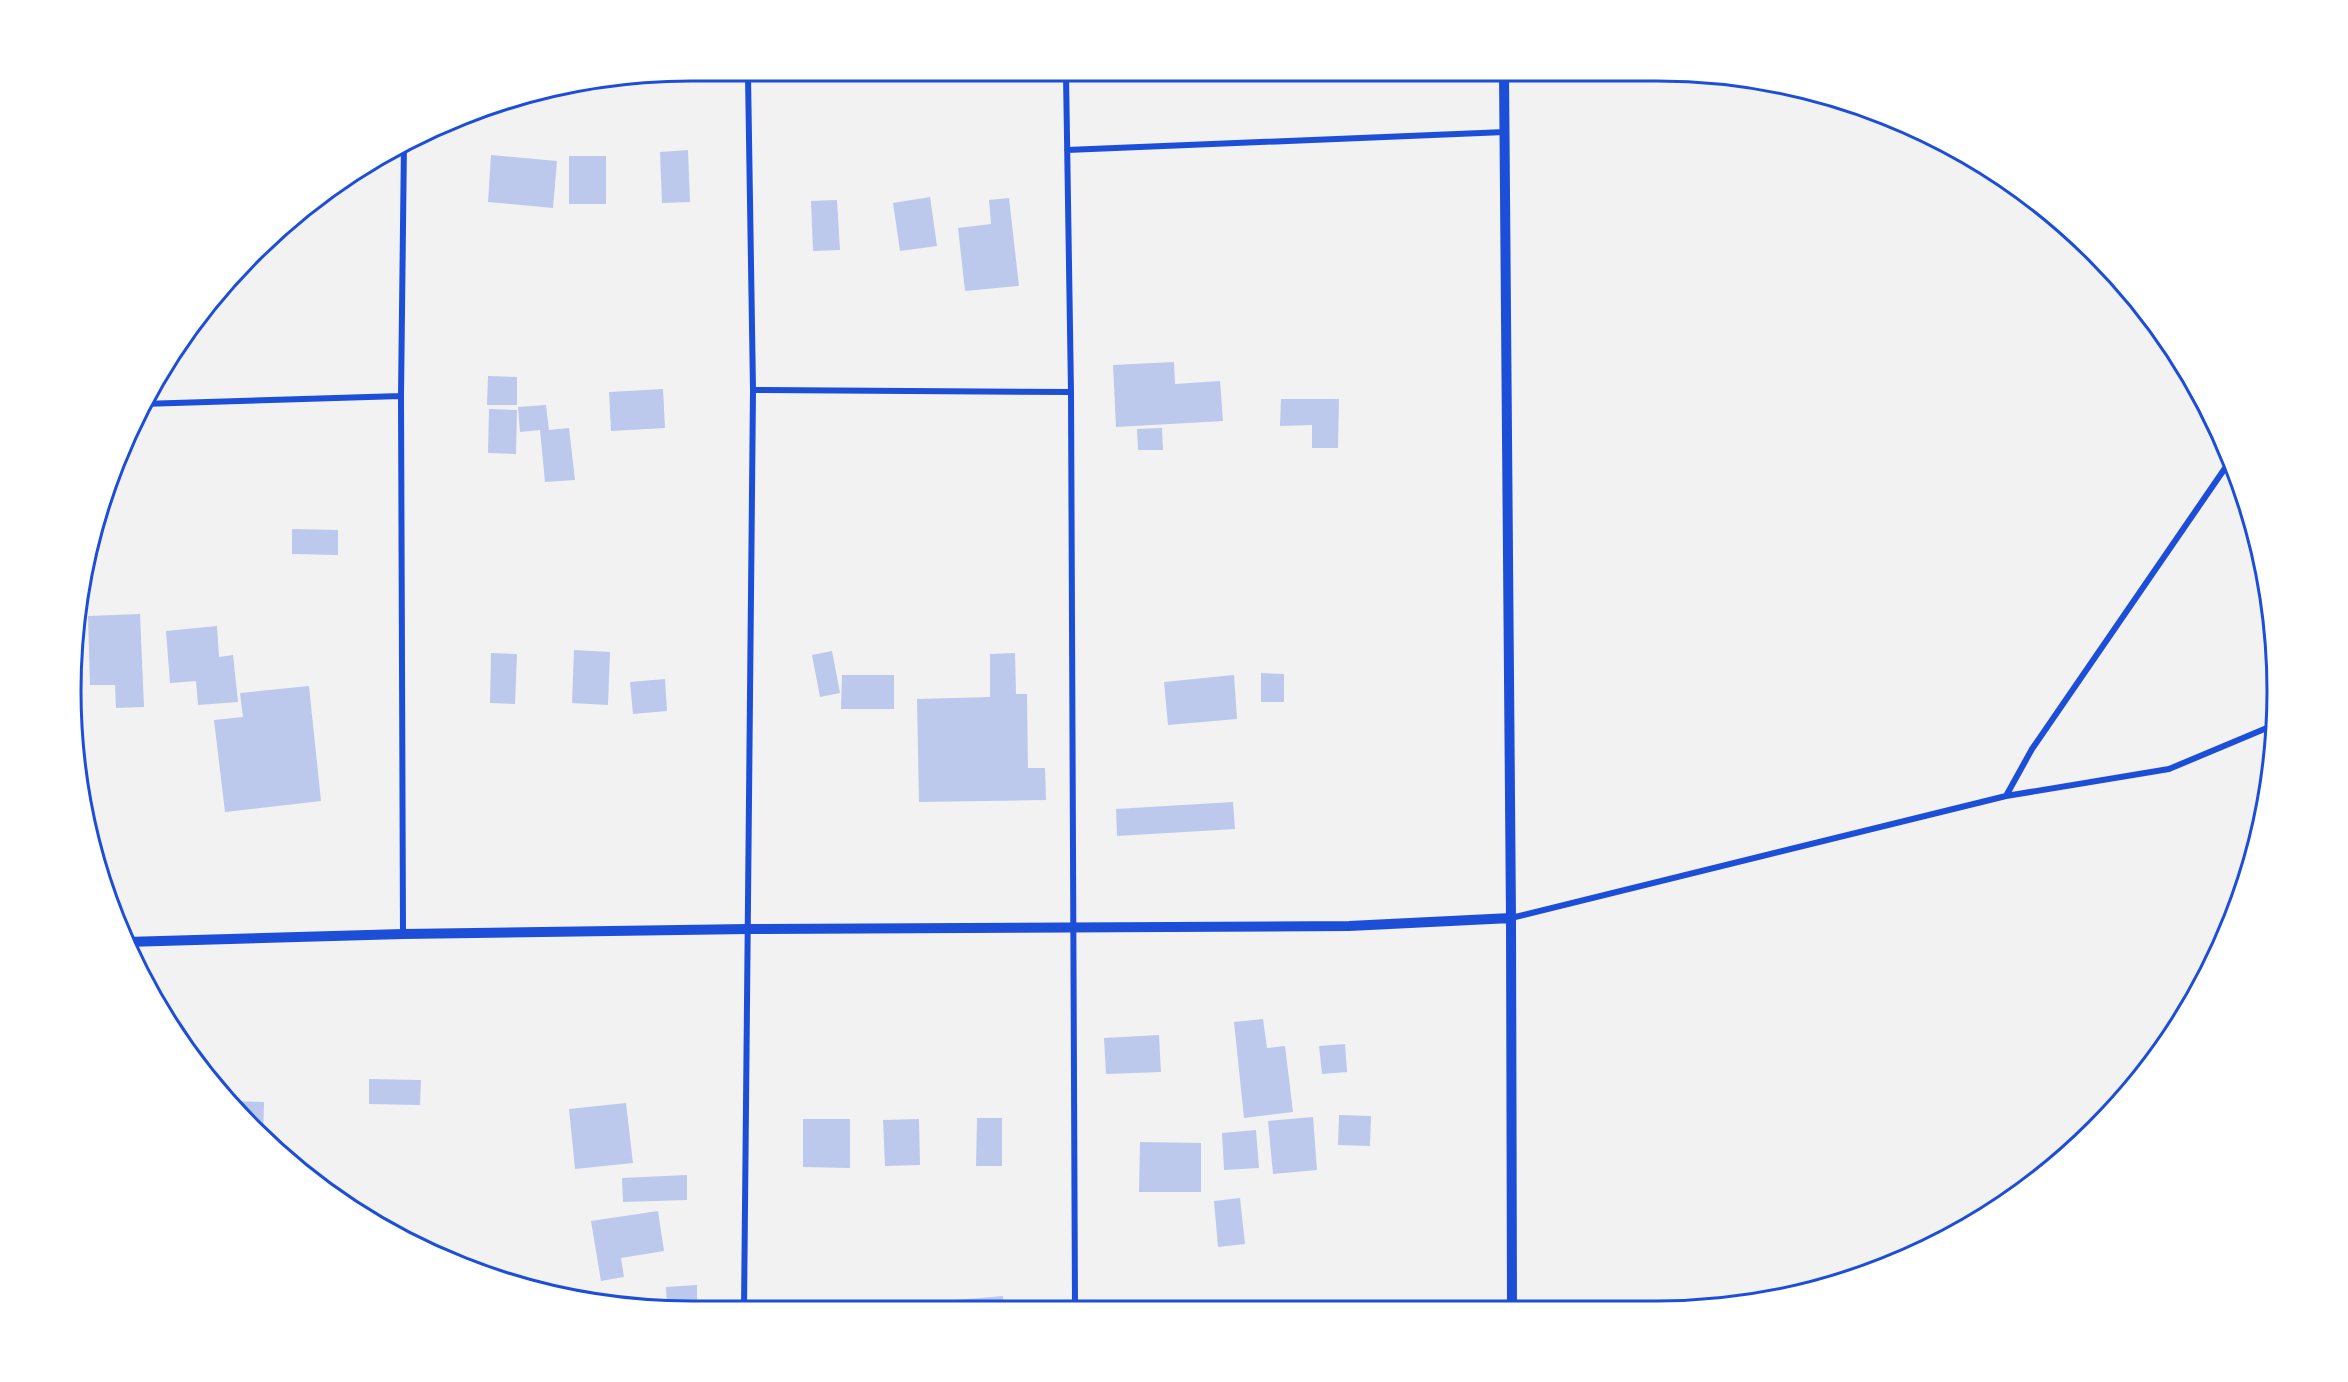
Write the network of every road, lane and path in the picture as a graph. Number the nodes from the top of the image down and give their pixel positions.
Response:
1 (748, 81) edge
2 (1066, 81) edge
3 (1504, 81) edge
4 (1505, 132) junction
5 (1067, 150) junction
6 (404, 153) edge
7 (753, 390) junction
8 (1071, 392) junction
9 (401, 396) junction
10 (153, 404) edge
11 (2225, 468) edge
12 (2266, 728) edge
13 (2006, 796) junction
14 (1511, 918) junction
15 (1074, 927) junction
16 (748, 929) junction
17 (404, 934) junction
18 (135, 942) edge
19 (744, 1301) edge
20 (1075, 1301) edge
21 (1512, 1301) edge

1 - 7 street
2 - 5 street
3 - 4 street
4 - 5 street
4 - 14 street
5 - 8 street
6 - 9 street
7 - 8 street
7 - 16 street
8 - 15 street
9 - 10 street
9 - 17 street
11 - 13 street
12 - 13 street
13 - 14 street
14 - 15 street
14 - 21 street
15 - 16 street
15 - 20 street
16 - 17 street
16 - 19 street
17 - 18 street

